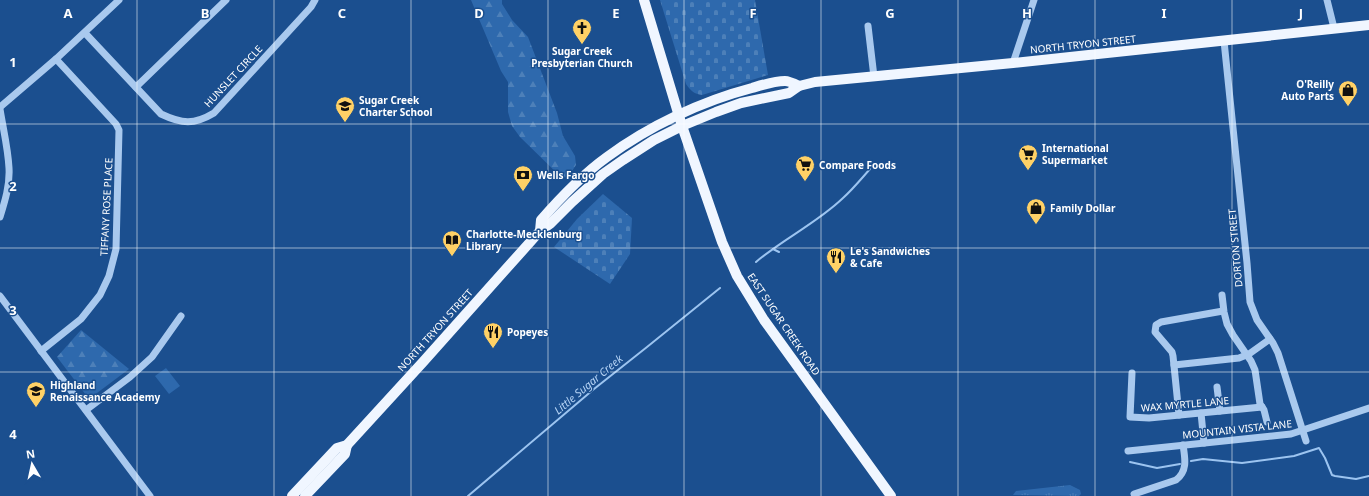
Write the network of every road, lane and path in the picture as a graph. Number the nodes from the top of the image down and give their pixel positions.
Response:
1 (119, 0) edge
2 (226, 0) edge
3 (315, 0) edge
4 (644, 0) edge
5 (1034, 0) edge
6 (1327, 0) edge
7 (1369, 25) edge
8 (868, 26) dead end
9 (1334, 28) junction
10 (85, 33) junction
11 (1224, 41) junction
12 (56, 59) junction
13 (1013, 63) junction
14 (874, 77) junction
15 (799, 86) junction
16 (136, 87) junction
17 (0, 108) edge
18 (679, 115) junction
19 (682, 126) junction
20 (0, 217) edge
21 (540, 231) junction
22 (1222, 295) dead end
23 (0, 296) edge
24 (1223, 311) junction
25 (182, 316) dead end
26 (1270, 339) junction
27 (41, 351) junction
28 (1247, 355) junction
29 (1174, 365) junction
30 (1132, 373) dead end
31 (1217, 387) dead end
32 (1262, 407) junction
33 (1369, 408) edge
34 (86, 410) junction
35 (1220, 411) junction
36 (1201, 413) junction
37 (1179, 415) junction
38 (1267, 422) dead end
39 (1303, 430) junction
40 (1306, 441) dead end
41 (1204, 443) junction
42 (347, 445) junction
43 (1183, 445) junction
44 (1128, 450) dead end
45 (1134, 494) dead end
46 (150, 496) edge
47 (292, 496) edge
48 (306, 496) edge
49 (891, 496) edge

1 - 10 street
2 - 16 street
3 - 16 street, HUNSLET CIRCLE
4 - 18 main road, EAST SUGAR CREEK ROAD
5 - 13 street
6 - 9 street
7 - 9 main road, NORTH TRYON STREET
8 - 14 street
9 - 11 main road, NORTH TRYON STREET
10 - 12 street
10 - 16 street, HUNSLET CIRCLE
11 - 13 main road, NORTH TRYON STREET
11 - 26 street, DORTON STREET
12 - 17 street
12 - 27 street, TIFFANY ROSE PLACE
13 - 14 main road, NORTH TRYON STREET
14 - 15 main road, NORTH TRYON STREET
15 - 18 main road, NORTH TRYON STREET
15 - 19 main road, NORTH TRYON STREET
17 - 20 street
18 - 19 main road, EAST SUGAR CREEK ROAD
18 - 21 main road, NORTH TRYON STREET
19 - 21 main road, NORTH TRYON STREET
19 - 49 main road, EAST SUGAR CREEK ROAD
21 - 42 main road, NORTH TRYON STREET
22 - 24 street
23 - 27 street
24 - 28 street
24 - 29 street
25 - 34 street
26 - 28 street
26 - 39 street, DORTON STREET
27 - 34 street
28 - 29 street
28 - 32 street
29 - 37 street
30 - 37 street, WAX MYRTLE LANE
31 - 35 street
32 - 35 street, WAX MYRTLE LANE
32 - 38 street
33 - 39 street, MOUNTAIN VISTA LANE
34 - 46 street
35 - 36 street, WAX MYRTLE LANE
36 - 37 street, WAX MYRTLE LANE
36 - 41 street
39 - 40 street, DORTON STREET
39 - 41 street, MOUNTAIN VISTA LANE
41 - 43 street, MOUNTAIN VISTA LANE
42 - 47 main road, NORTH TRYON STREET
42 - 48 main road, NORTH TRYON STREET
43 - 44 street, MOUNTAIN VISTA LANE
43 - 45 street

